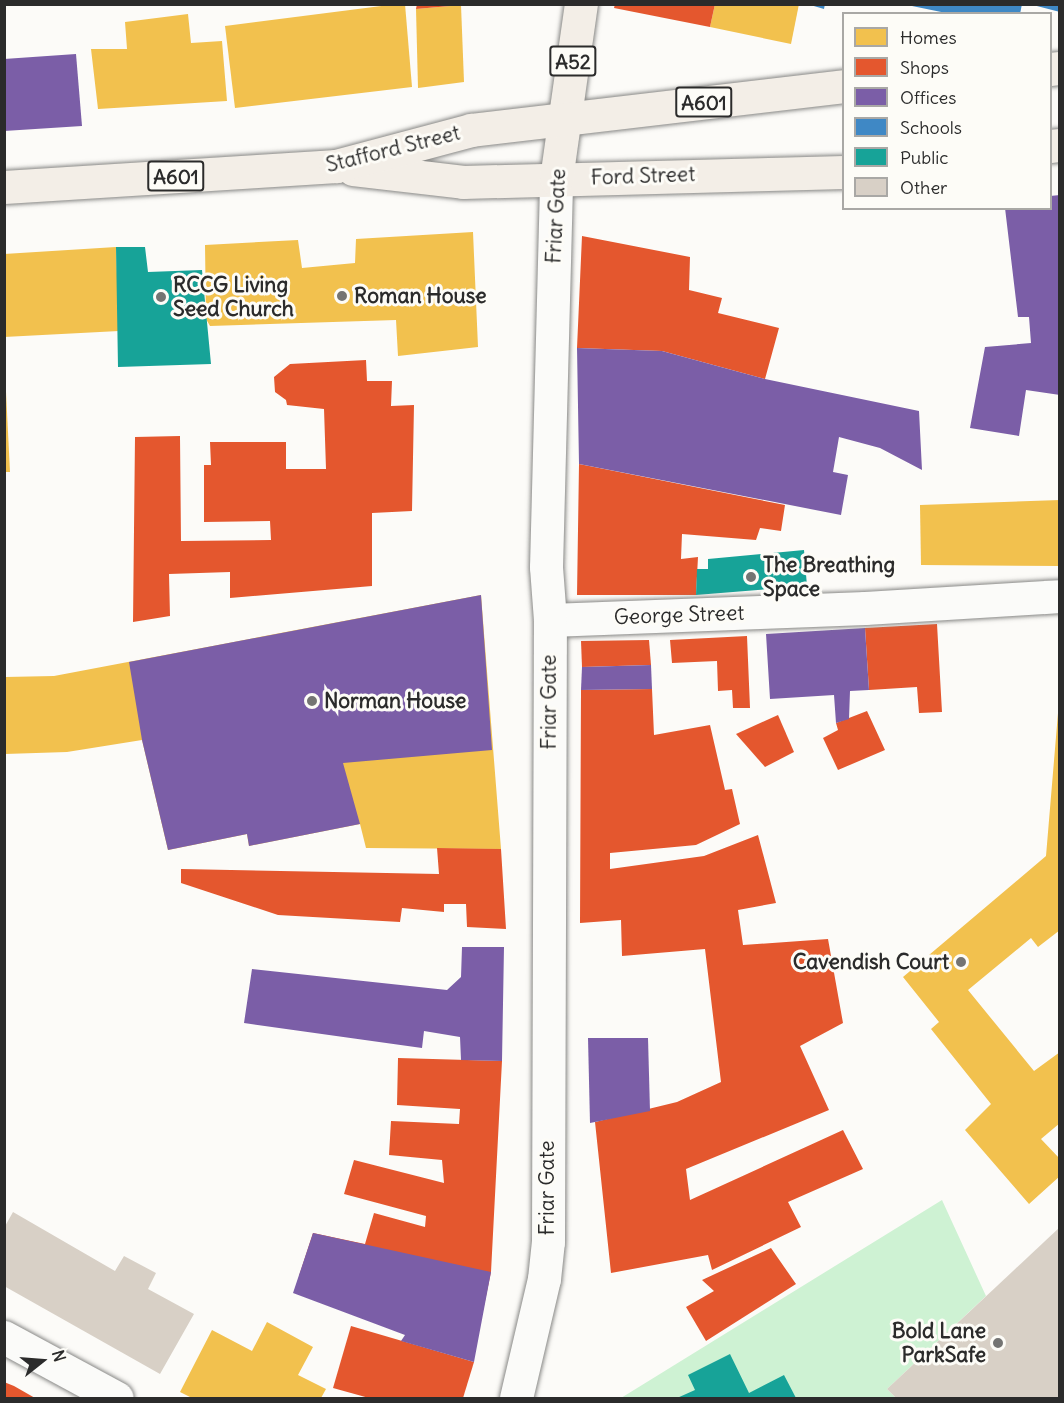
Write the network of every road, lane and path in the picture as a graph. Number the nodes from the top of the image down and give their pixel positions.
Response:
1 (581, 4) edge
2 (842, 86) edge
3 (564, 117) junction
4 (336, 166) junction
5 (842, 172) edge
6 (556, 179) junction
7 (4, 187) edge
8 (1059, 596) edge
9 (550, 620) junction
10 (4, 1337) edge
11 (117, 1398) edge
12 (516, 1398) edge

1 - 3 main road, Friar Gate / A52
2 - 3 main road, A601
3 - 4 main road, Stafford Street / A601
3 - 6 main road, Friar Gate
4 - 6 main road, Ford Street / A601
4 - 7 main road, Stafford Street / A601
5 - 6 main road, Ford Street / A601
6 - 9 street, Friar Gate
8 - 9 street, George Street
9 - 12 street, Friar Gate
10 - 11 street

